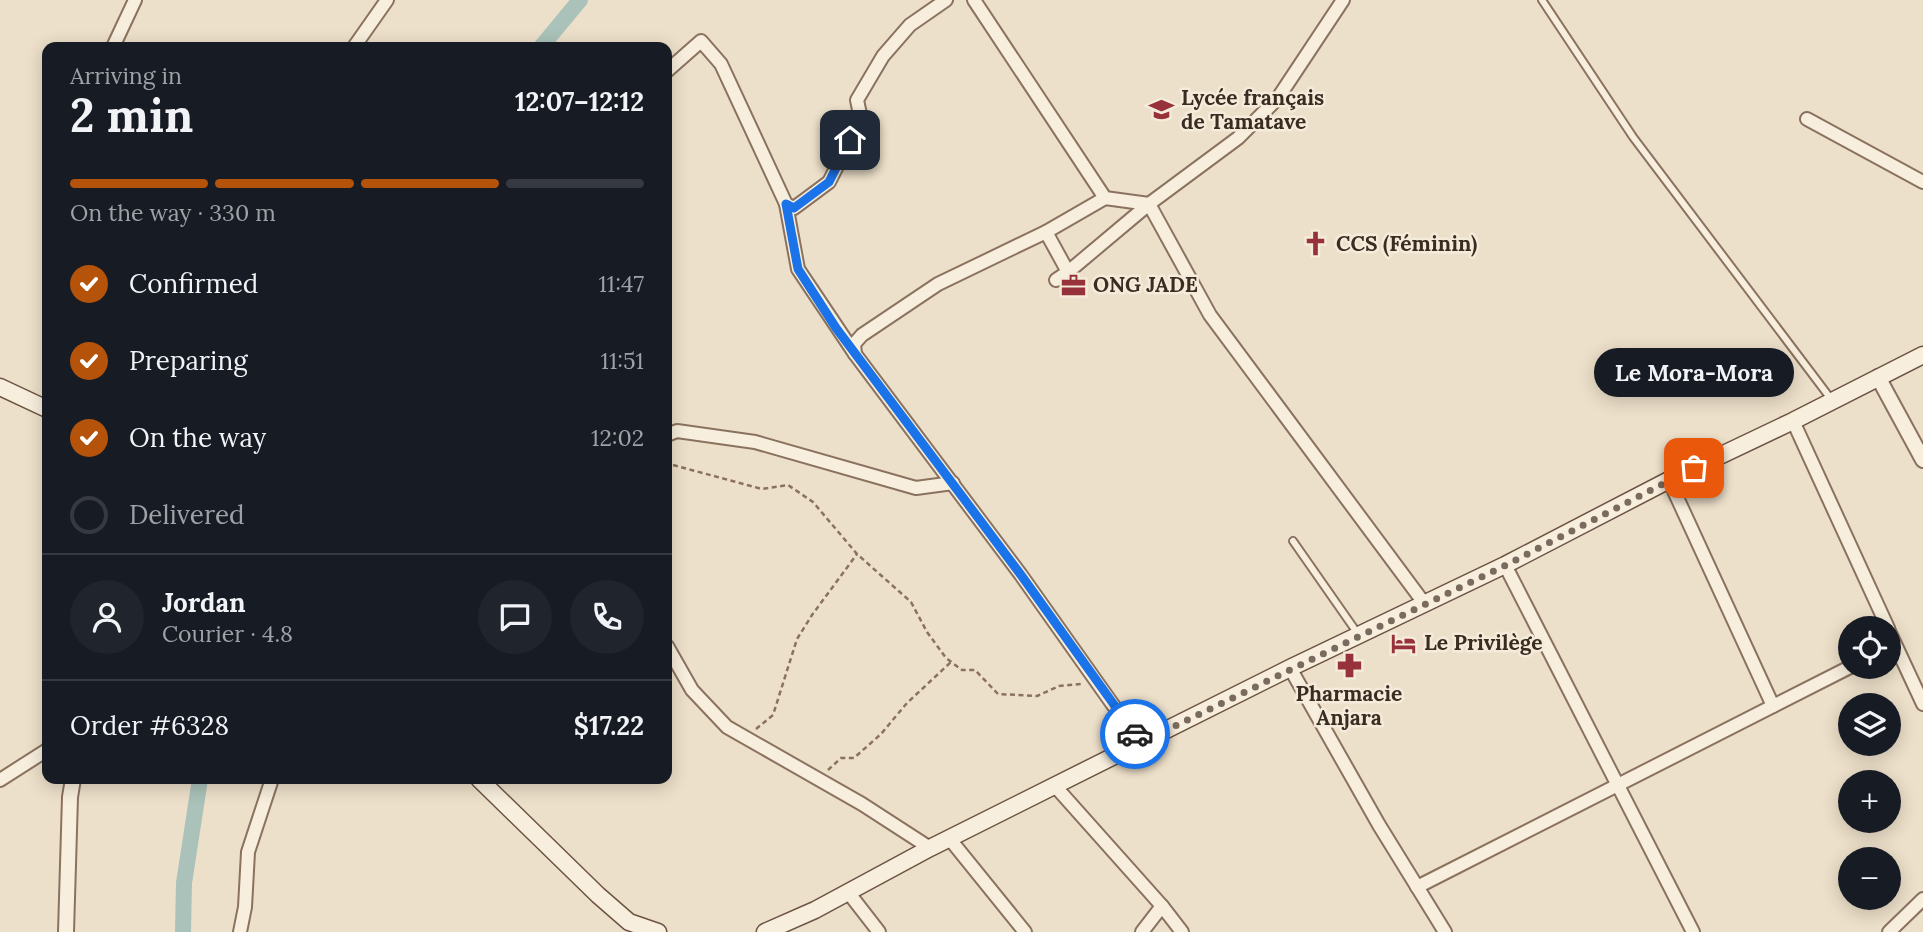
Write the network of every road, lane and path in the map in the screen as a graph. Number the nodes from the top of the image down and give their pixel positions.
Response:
1 (135, 0) edge
2 (387, 0) edge
3 (946, 0) edge
4 (974, 0) edge
5 (1343, 0) edge
6 (1542, 0) edge
7 (115, 42) edge
8 (358, 42) edge
9 (672, 67) edge
10 (1807, 119) dead end
11 (1923, 182) edge
12 (1105, 198) junction
13 (786, 204) junction
14 (1149, 204) junction
15 (1045, 232) junction
16 (1068, 272) junction
17 (1056, 280) dead end
18 (855, 354) junction
19 (1923, 355) edge
20 (1878, 377) junction
21 (0, 387) edge
22 (1832, 400) junction
23 (42, 407) edge
24 (1793, 421) junction
25 (672, 433) edge
26 (1923, 460) edge
27 (672, 464) edge
28 (1669, 480) junction
29 (953, 483) junction
30 (1293, 541) dead end
31 (857, 554) junction
32 (1506, 565) junction
33 (1424, 603) junction
34 (1882, 616) edge
35 (1359, 636) junction
36 (672, 655) edge
37 (1901, 662) edge
38 (951, 663) junction
39 (1290, 668) junction
40 (1838, 673) edge
41 (1082, 684) dead end
42 (1923, 704) edge
43 (1773, 706) junction
44 (746, 738) junction
45 (1140, 743) junction
46 (42, 753) edge
47 (818, 779) junction
48 (0, 780) edge
49 (73, 784) edge
50 (270, 784) edge
51 (484, 784) edge
52 (1619, 784) junction
53 (1055, 786) junction
54 (949, 838) junction
55 (930, 848) junction
56 (1417, 887) junction
57 (848, 892) junction
58 (1923, 899) edge
59 (1162, 906) junction
60 (633, 927) edge
61 (66, 932) edge
62 (240, 932) edge
63 (658, 932) edge
64 (765, 932) edge
65 (879, 932) edge
66 (1025, 932) edge
67 (1142, 932) edge
68 (1182, 932) edge
69 (1445, 932) edge
70 (1693, 932) edge
71 (1889, 932) edge

1 - 7 street
2 - 8 street
3 - 13 street
4 - 12 street
5 - 14 street
6 - 22 lane
9 - 13 street
10 - 11 street
12 - 14 street
12 - 15 street
13 - 18 street
14 - 16 street
14 - 33 street
15 - 16 street
15 - 18 street
16 - 17 street
18 - 29 street
19 - 20 main road
20 - 22 main road
20 - 26 street
21 - 23 main road
22 - 24 main road
24 - 28 main road
24 - 34 street
25 - 29 street
27 - 31 path
28 - 32 main road
28 - 43 street
29 - 45 street
30 - 35 lane
31 - 38 path
31 - 44 path
32 - 33 main road
32 - 52 street
33 - 35 main road
35 - 39 main road
36 - 44 street
37 - 42 street
38 - 41 path
38 - 47 path
39 - 45 main road
39 - 56 street
40 - 43 street
43 - 52 street
44 - 47 street
45 - 53 main road
46 - 48 street
47 - 55 street
49 - 61 street
50 - 62 street
51 - 60 main road
52 - 56 street
52 - 70 street
53 - 54 main road
53 - 59 street
54 - 55 main road
54 - 66 street
55 - 57 main road
56 - 69 street
57 - 64 main road
57 - 65 street
58 - 71 street
59 - 67 street
59 - 68 street
60 - 63 main road

